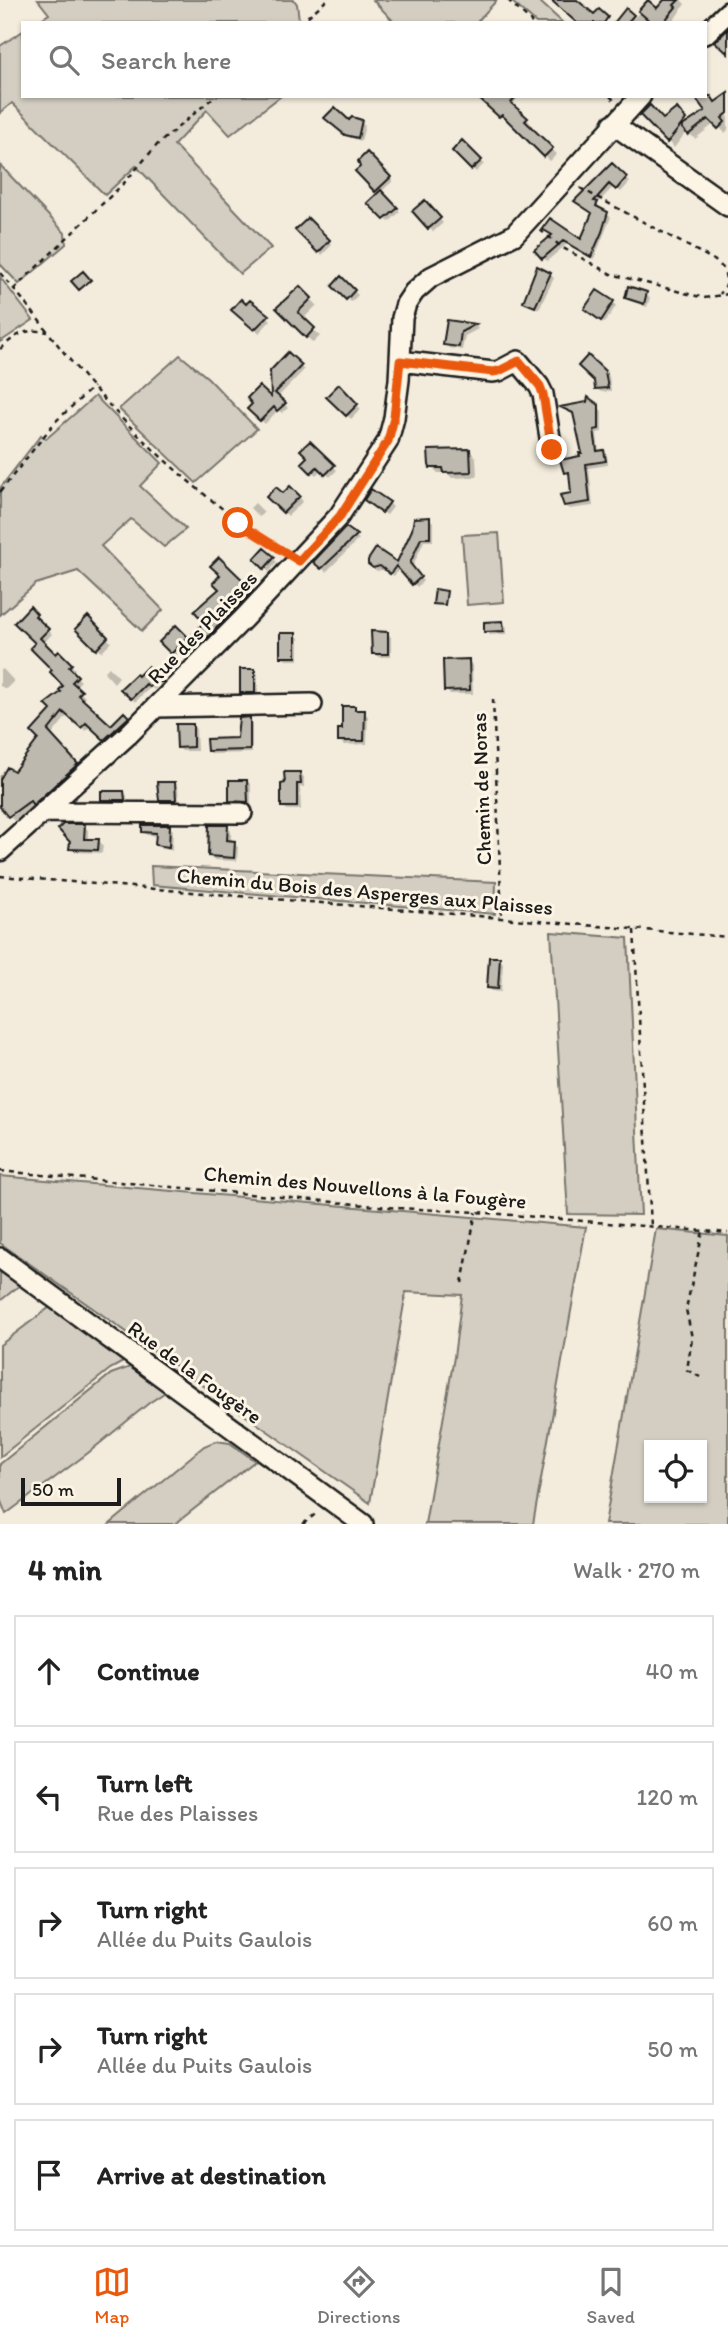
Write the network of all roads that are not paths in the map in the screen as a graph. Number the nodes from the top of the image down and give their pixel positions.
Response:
1 (728, 12) edge
2 (707, 32) edge
3 (639, 98) edge
4 (613, 124) junction
5 (728, 206) edge
6 (400, 361) junction
7 (552, 450) dead end
8 (312, 704) dead end
9 (156, 707) junction
10 (44, 812) junction
11 (242, 813) dead end
12 (0, 851) edge
13 (0, 1258) edge
14 (363, 1524) edge

1 - 2 street
3 - 4 street, Rue des Plaisses
4 - 5 street
4 - 6 street, Rue des Plaisses
6 - 7 street
6 - 9 street, Rue des Plaisses
8 - 9 street
9 - 10 street, Rue des Plaisses
10 - 11 street
10 - 12 street, Rue des Plaisses
13 - 14 street, Rue de la Fougère

